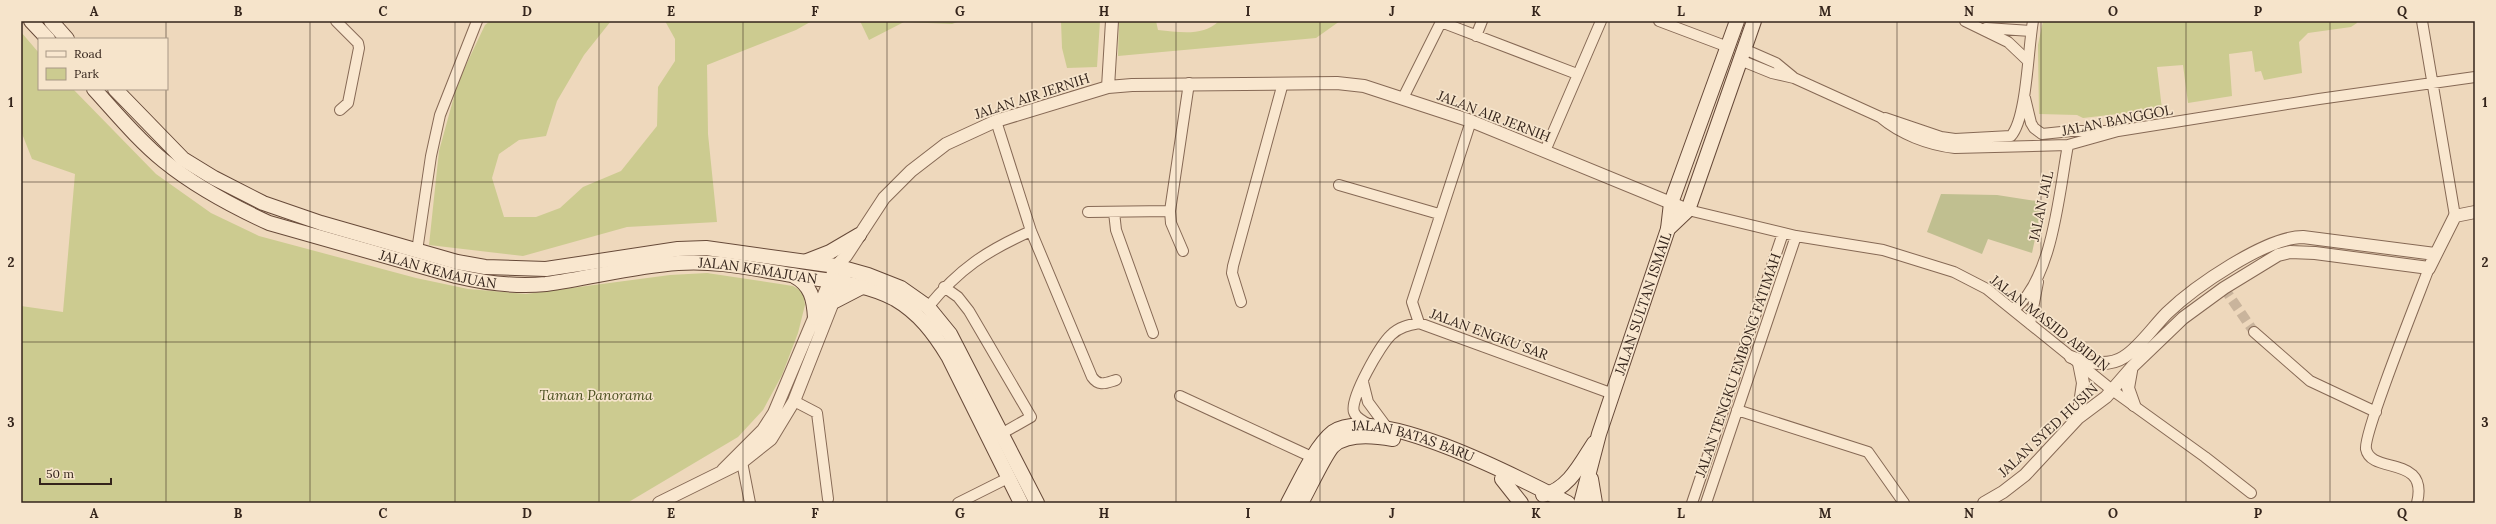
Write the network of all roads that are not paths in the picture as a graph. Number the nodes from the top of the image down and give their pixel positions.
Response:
1 (31, 21) edge
2 (51, 21) edge
3 (336, 21) edge
4 (477, 21) edge
5 (1112, 21) edge
6 (1482, 21) edge
7 (1601, 21) edge
8 (1660, 21) edge
9 (1737, 21) edge
10 (1754, 21) edge
11 (1965, 21) edge
12 (2422, 21) edge
13 (2032, 26) edge
14 (1978, 27) junction
15 (1476, 36) junction
16 (47, 38) edge
17 (66, 38) edge
18 (1728, 47) junction
19 (1742, 55) junction
20 (2027, 60) junction
21 (1577, 74) junction
22 (2475, 77) edge
23 (1189, 83) junction
24 (2434, 83) junction
25 (1283, 84) junction
26 (1108, 87) junction
27 (95, 90) edge
28 (116, 90) edge
29 (2025, 96) junction
30 (1403, 98) junction
31 (340, 110) dead end
32 (1880, 117) junction
33 (996, 120) junction
34 (1471, 121) junction
35 (2118, 131) junction
36 (2068, 145) junction
37 (1545, 151) junction
38 (1339, 185) dead end
39 (1671, 203) junction
40 (1688, 210) junction
41 (1170, 211) junction
42 (1088, 212) dead end
43 (1114, 212) junction
44 (2475, 212) edge
45 (1439, 214) junction
46 (2455, 216) junction
47 (1668, 230) junction
48 (1031, 231) junction
49 (1783, 233) junction
50 (858, 235) junction
51 (1796, 236) junction
52 (417, 250) junction
53 (1183, 251) dead end
54 (2435, 254) junction
55 (803, 262) junction
56 (842, 264) junction
57 (2429, 268) junction
58 (2040, 272) junction
59 (794, 276) junction
60 (836, 281) junction
61 (944, 286) junction
62 (862, 287) junction
63 (835, 301) junction
64 (1241, 302) dead end
65 (928, 307) junction
66 (2013, 310) junction
67 (815, 318) junction
68 (1419, 324) junction
69 (2030, 324) junction
70 (1153, 332) dead end
71 (2254, 332) tunnel mouth
72 (2075, 360) junction
73 (2133, 366) junction
74 (1116, 380) dead end
75 (1363, 380) junction
76 (2112, 390) junction
77 (1613, 394) junction
78 (1180, 396) dead end
79 (794, 401) junction
80 (2134, 405) junction
81 (1738, 410) junction
82 (2376, 412) junction
83 (2078, 418) junction
84 (1373, 427) junction
85 (1388, 429) junction
86 (1001, 434) junction
87 (1599, 434) junction
88 (1314, 458) junction
89 (742, 462) junction
90 (723, 470) junction
91 (1591, 472) junction
92 (1008, 478) junction
93 (1502, 479) junction
94 (2250, 493) dead end
95 (1544, 498) edge
96 (828, 499) dead end
97 (659, 503) edge
98 (750, 503) edge
99 (958, 503) edge
100 (1021, 503) edge
101 (1036, 503) edge
102 (1288, 503) edge
103 (1301, 503) edge
104 (1521, 503) edge
105 (1568, 503) edge
106 (1581, 503) edge
107 (1594, 503) edge
108 (1692, 503) edge
109 (1706, 503) edge
110 (1904, 503) edge
111 (1984, 503) edge
112 (2417, 503) edge

1 - 16 main road
2 - 17 main road
3 - 31 street
4 - 52 street
5 - 26 street
6 - 15 street
7 - 21 street
8 - 18 street
9 - 18 main road
10 - 19 main road, JALAN SULTAN ISMAIL
11 - 14 street
12 - 24 street
13 - 14 street
13 - 20 street
14 - 20 street
15 - 21 street
15 - 30 street
18 - 39 main road
19 - 32 street, JALAN BANGGOL
19 - 40 main road, JALAN SULTAN ISMAIL
20 - 29 street
21 - 37 street
22 - 24 street, JALAN BANGGOL
23 - 25 street, JALAN AIR JERNIH
23 - 26 street, JALAN AIR JERNIH
23 - 41 street
24 - 35 street, JALAN BANGGOL
24 - 46 street
25 - 30 street, JALAN AIR JERNIH
25 - 64 street
26 - 33 street, JALAN AIR JERNIH
27 - 59 main road, JALAN KEMAJUAN
28 - 52 main road, JALAN KEMAJUAN
29 - 32 street
29 - 35 street
30 - 34 street, JALAN AIR JERNIH
32 - 36 street, JALAN BANGGOL
33 - 48 street
33 - 50 street, JALAN AIR JERNIH
34 - 37 street, JALAN AIR JERNIH
34 - 45 street, JALAN ENGKU SAR
35 - 36 street, JALAN BANGGOL
36 - 58 street, JALAN JAIL
37 - 39 street, JALAN AIR JERNIH
38 - 45 street
39 - 40 street, JALAN AIR JERNIH
39 - 47 main road
40 - 47 main road, JALAN SULTAN ISMAIL
40 - 49 street, JALAN MASJID ABIDIN
41 - 43 street
41 - 53 street
42 - 43 street
43 - 70 street
44 - 46 street
45 - 68 street, JALAN ENGKU SAR
46 - 54 street
47 - 77 main road, JALAN SULTAN ISMAIL
48 - 61 street
48 - 74 street
49 - 51 street, JALAN MASJID ABIDIN
49 - 108 street, JALAN TENGKU EMBONG FATIMAH
50 - 55 main road
50 - 56 street, JALAN AIR JERNIH
51 - 66 street, JALAN MASJID ABIDIN
51 - 81 street, JALAN TENGKU EMBONG FATIMAH
52 - 55 main road, JALAN KEMAJUAN
54 - 57 street
54 - 72 street
55 - 56 main road, JALAN KEMAJUAN
56 - 60 street, JALAN AIR JERNIH
56 - 65 main road, JALAN KEMAJUAN
57 - 73 street, JALAN SYED HUSIN
57 - 82 street
58 - 66 street, JALAN JAIL
58 - 69 street, JALAN JAIL
59 - 60 main road, JALAN KEMAJUAN
59 - 67 main road
60 - 62 main road, JALAN KEMAJUAN
60 - 63 street
60 - 67 street
61 - 65 street
61 - 86 street
62 - 63 main road
62 - 92 main road, JALAN KEMAJUAN
63 - 79 street
65 - 86 main road, JALAN KEMAJUAN
66 - 69 street, JALAN MASJID ABIDIN
67 - 90 street
68 - 75 street
68 - 77 street, JALAN ENGKU SAR
69 - 72 street, JALAN MASJID ABIDIN
71 - 82 street
72 - 76 street, JALAN MASJID ABIDIN
72 - 83 street
73 - 76 street, JALAN SYED HUSIN
73 - 80 street
75 - 84 street
75 - 85 street
76 - 80 street, JALAN MASJID ABIDIN
76 - 83 street, JALAN SYED HUSIN
77 - 87 main road, JALAN SULTAN ISMAIL
78 - 88 street
79 - 89 street
79 - 96 street
80 - 94 street, JALAN MASJID ABIDIN
81 - 109 street, JALAN TENGKU EMBONG FATIMAH
81 - 110 street
82 - 112 street
83 - 111 street, JALAN SYED HUSIN
84 - 85 main road, JALAN BATAS BARU
84 - 88 main road, JALAN BATAS BARU
85 - 95 main road, JALAN BATAS BARU
86 - 101 main road, JALAN KEMAJUAN
87 - 91 main road, JALAN SULTAN ISMAIL
87 - 95 main road
88 - 102 main road, JALAN BATAS BARU
89 - 90 street
89 - 98 street
90 - 97 street
91 - 106 main road, JALAN SULTAN ISMAIL
91 - 107 main road
92 - 99 street
92 - 100 main road, JALAN KEMAJUAN
93 - 95 main road, JALAN BATAS BARU
93 - 103 main road, JALAN BATAS BARU
93 - 104 main road
95 - 105 main road, JALAN BATAS BARU

